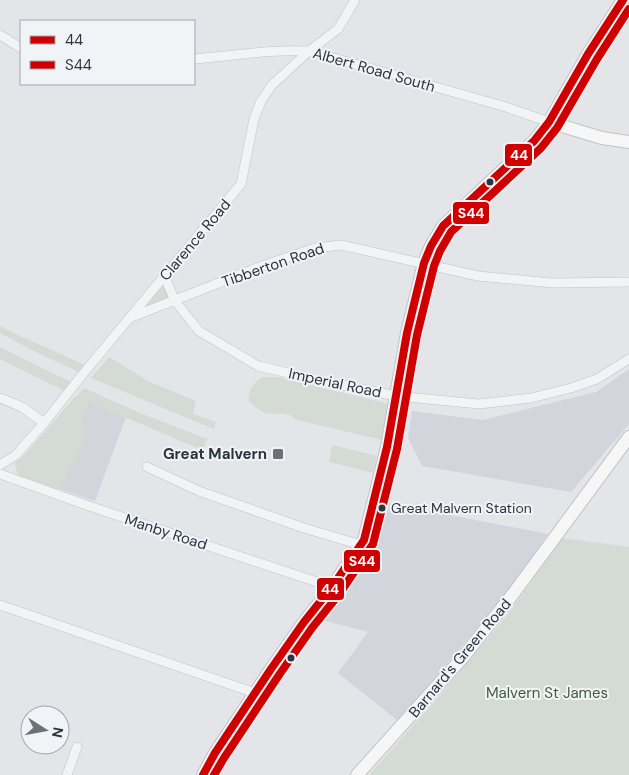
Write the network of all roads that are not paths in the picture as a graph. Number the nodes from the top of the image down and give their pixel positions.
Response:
1 (355, 0) edge
2 (623, 0) edge
3 (0, 35) edge
4 (20, 47) edge
5 (309, 51) junction
6 (195, 59) edge
7 (549, 122) junction
8 (629, 142) edge
9 (424, 263) junction
10 (164, 276) junction
11 (629, 282) edge
12 (175, 300) junction
13 (129, 318) junction
14 (629, 359) edge
15 (396, 396) junction
16 (0, 398) edge
17 (44, 423) junction
18 (629, 437) edge
19 (0, 464) edge
20 (147, 467) dead end
21 (0, 474) edge
22 (361, 545) junction
23 (332, 587) junction
24 (0, 604) edge
25 (256, 693) junction
26 (77, 747) dead end
27 (67, 775) edge
28 (203, 775) edge
29 (357, 775) edge

1 - 5 street, Clarence Road
2 - 7 street
3 - 4 street
5 - 6 street, Albert Road South
5 - 7 street, Albert Road South
5 - 10 street, Clarence Road
7 - 8 street
7 - 9 street
9 - 11 street, Tibberton Road
9 - 12 street, Tibberton Road
9 - 15 street
10 - 12 street, Imperial Road
10 - 13 street, Clarence Road
12 - 13 street, Tibberton Road
12 - 15 street, Imperial Road
13 - 17 street, Clarence Road
14 - 15 street, Imperial Road
15 - 22 street
16 - 17 street
17 - 19 street, Clarence Road
18 - 29 street, Barnard's Green Road
20 - 22 street
21 - 23 street, Manby Road
22 - 23 street
23 - 25 street
24 - 25 street
25 - 28 street
26 - 27 street

